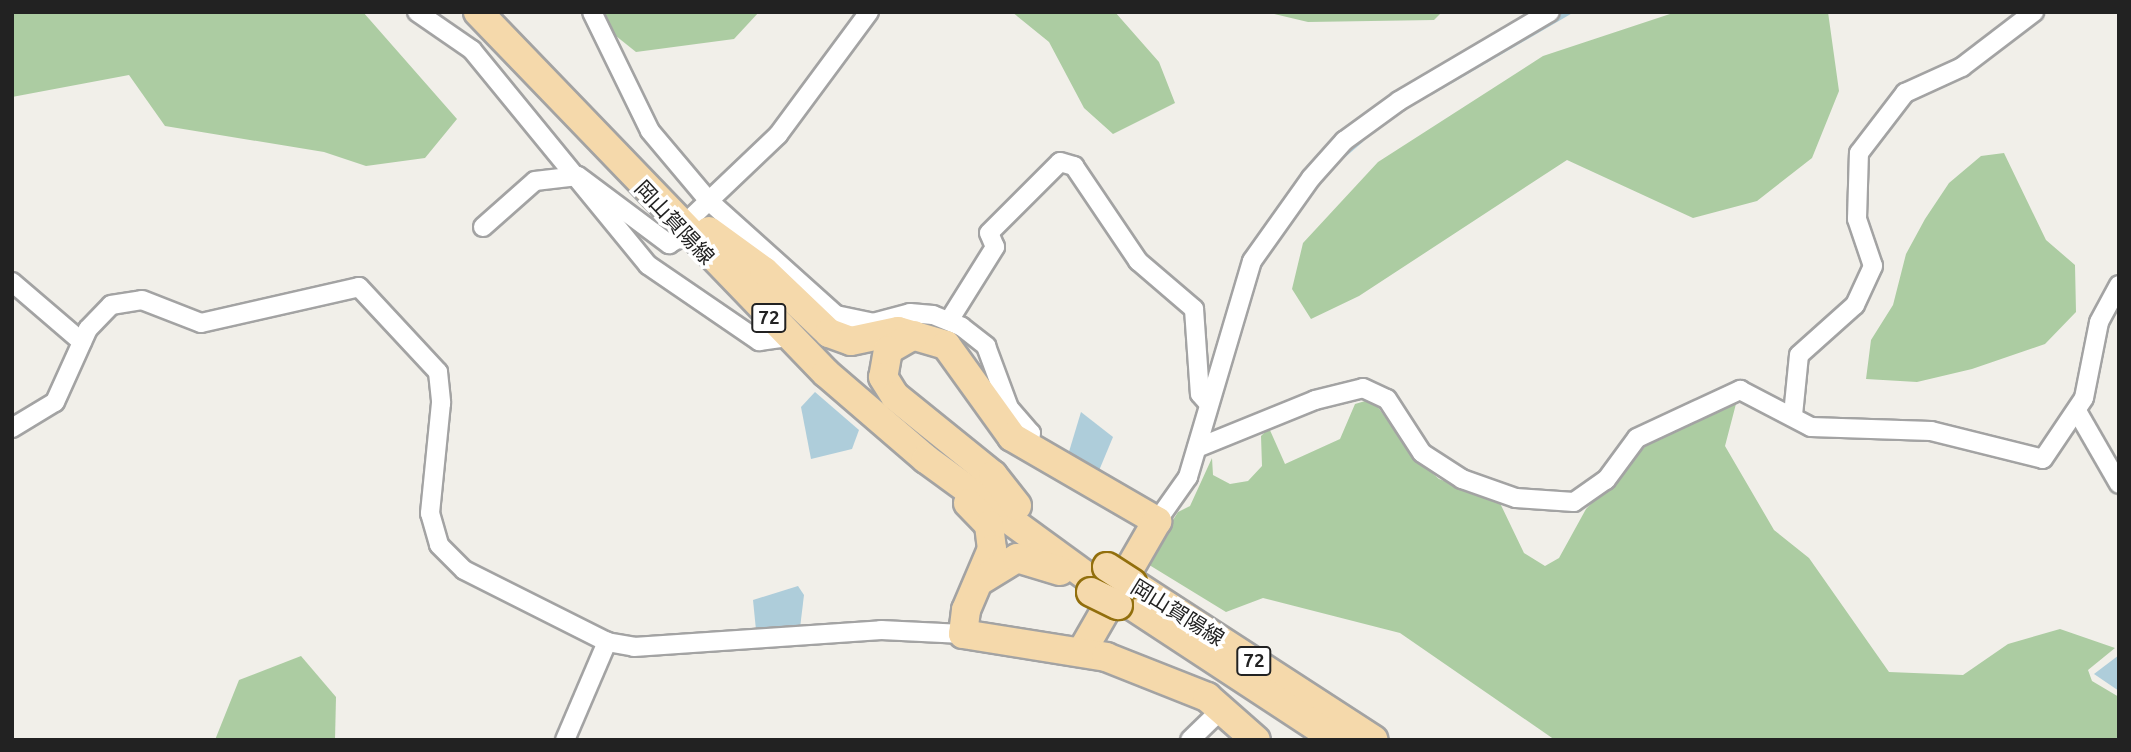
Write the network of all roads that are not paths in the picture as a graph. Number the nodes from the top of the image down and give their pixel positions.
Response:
1 (417, 12) edge
2 (478, 12) edge
3 (504, 12) edge
4 (592, 12) edge
5 (869, 12) edge
6 (1550, 12) edge
7 (2034, 12) edge
8 (578, 176) junction
9 (699, 220) junction
10 (482, 227) dead end
11 (12, 282) edge
12 (2119, 285) edge
13 (950, 319) junction
14 (914, 335) junction
15 (788, 337) junction
16 (82, 342) junction
17 (1209, 404) junction
18 (2077, 411) junction
19 (1793, 415) junction
20 (881, 421) junction
21 (12, 428) edge
22 (1029, 447) junction
23 (1197, 448) junction
24 (2119, 484) edge
25 (1017, 506) junction
26 (1157, 521) junction
27 (981, 580) junction
28 (1098, 581) junction
29 (1124, 596) junction
30 (962, 634) junction
31 (607, 642) junction
32 (1082, 651) junction
33 (1224, 707) junction
34 (565, 740) edge
35 (1190, 740) edge
36 (1256, 740) edge
37 (1337, 740) edge
38 (1374, 740) edge

1 - 8 street
2 - 9 main road, 岡山賀陽線 / 72
3 - 9 main road, 岡山賀陽線 / 72
4 - 9 street
5 - 9 street
6 - 17 street
7 - 19 street
8 - 9 street
8 - 10 street
8 - 15 street
9 - 13 street
9 - 14 main road, 岡山賀陽線 / 72
9 - 15 main road, 岡山賀陽線 / 72
9 - 25 main road, 岡山賀陽線 / 72
11 - 16 street
12 - 18 street
13 - 17 street
13 - 22 street
14 - 22 main road, 岡山賀陽線 / 72
14 - 25 main road, 岡山賀陽線 / 72
15 - 20 main road, 岡山賀陽線 / 72
16 - 21 street
16 - 31 street
17 - 23 street
18 - 19 street
18 - 24 street
19 - 23 street
20 - 27 main road, 岡山賀陽線 / 72
20 - 28 main road, 岡山賀陽線 / 72
22 - 26 main road, 岡山賀陽線 / 72
23 - 26 street
25 - 28 main road, 岡山賀陽線 / 72
26 - 32 main road, 岡山賀陽線
27 - 28 main road, 岡山賀陽線 / 72
27 - 30 main road, 岡山賀陽線 / 72
28 - 29 main road, 岡山賀陽線 / 72
29 - 37 main road, 岡山賀陽線 / 72
29 - 38 main road, 岡山賀陽線 / 72
30 - 31 street
30 - 32 main road
31 - 34 street
32 - 33 main road
33 - 35 street
33 - 36 main road

